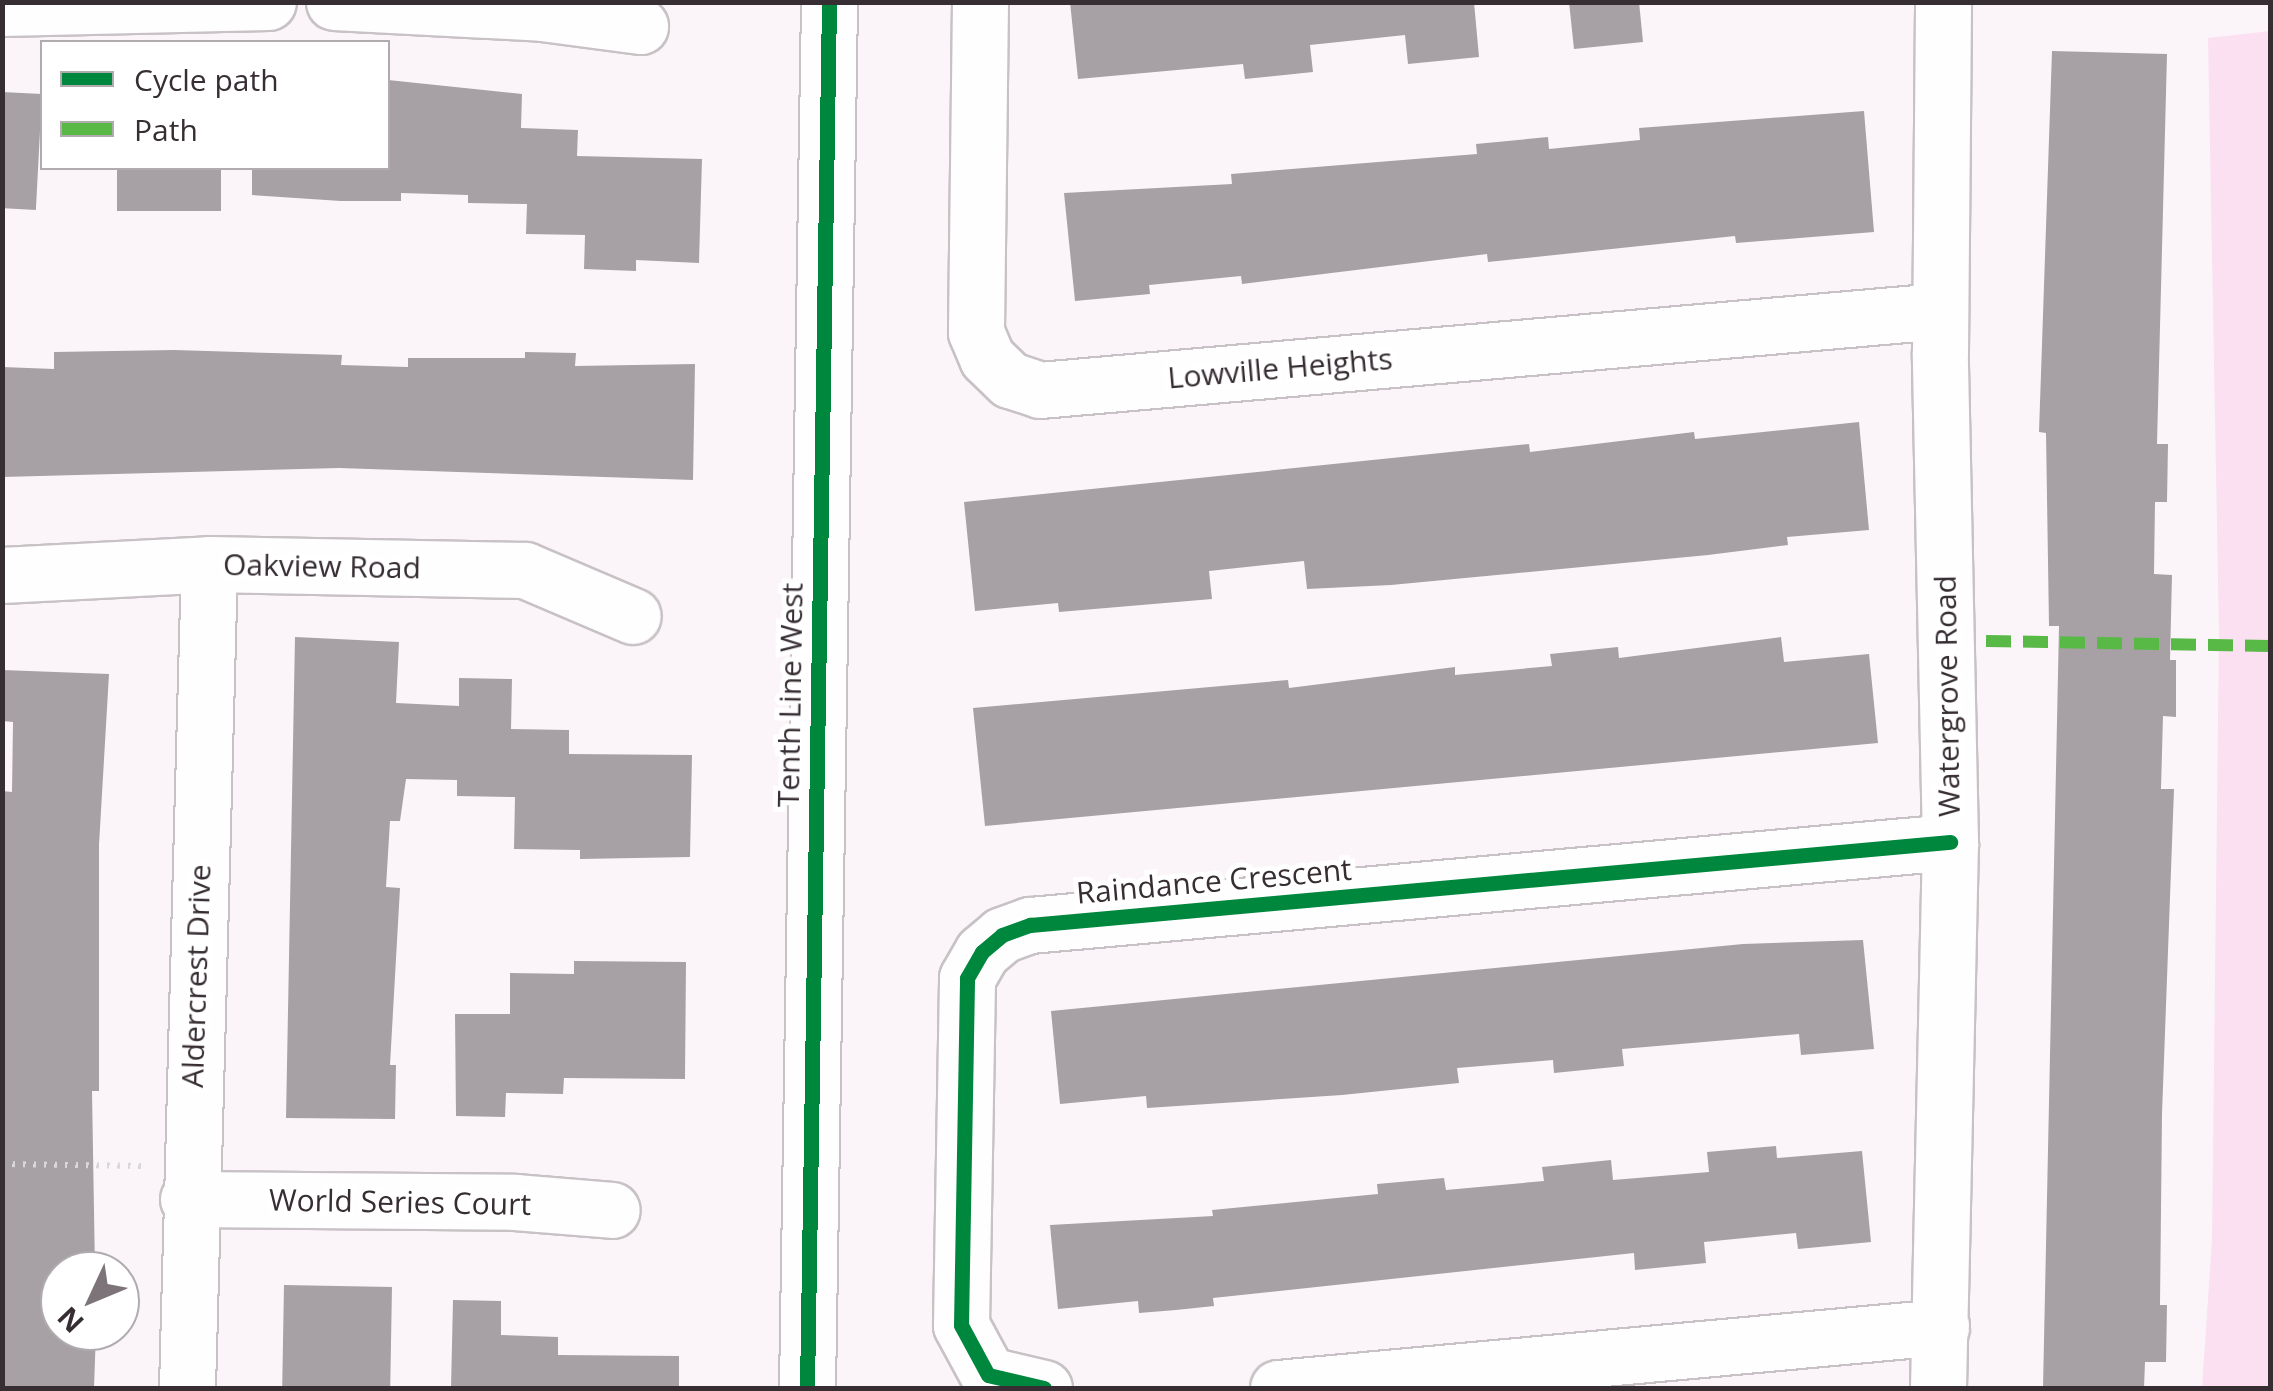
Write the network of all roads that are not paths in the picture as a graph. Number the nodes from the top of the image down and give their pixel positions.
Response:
1 (268, 2) edge
2 (334, 2) edge
3 (830, 2) edge
4 (980, 2) edge
5 (1943, 2) edge
6 (2, 8) edge
7 (640, 26) dead end
8 (1940, 311) junction
9 (209, 564) junction
10 (2, 575) edge
11 (633, 616) dead end
12 (1950, 842) junction
13 (188, 1199) junction
14 (612, 1210) dead end
15 (1941, 1327) junction
16 (187, 1388) edge
17 (807, 1388) edge
18 (1044, 1388) edge
19 (1278, 1388) edge
20 (1938, 1388) edge

1 - 6 street
2 - 7 street
3 - 17 street, Tenth Line West
4 - 8 street, Lowville Heights
5 - 8 street, Watergrove Road
8 - 12 street, Watergrove Road
9 - 10 street, Oakview Road
9 - 11 street, Oakview Road
9 - 13 street, Aldercrest Drive
12 - 15 street, Watergrove Road
12 - 18 street, Raindance Crescent
13 - 14 street, World Series Court
13 - 16 street, Aldercrest Drive
15 - 19 street
15 - 20 street, Watergrove Road

